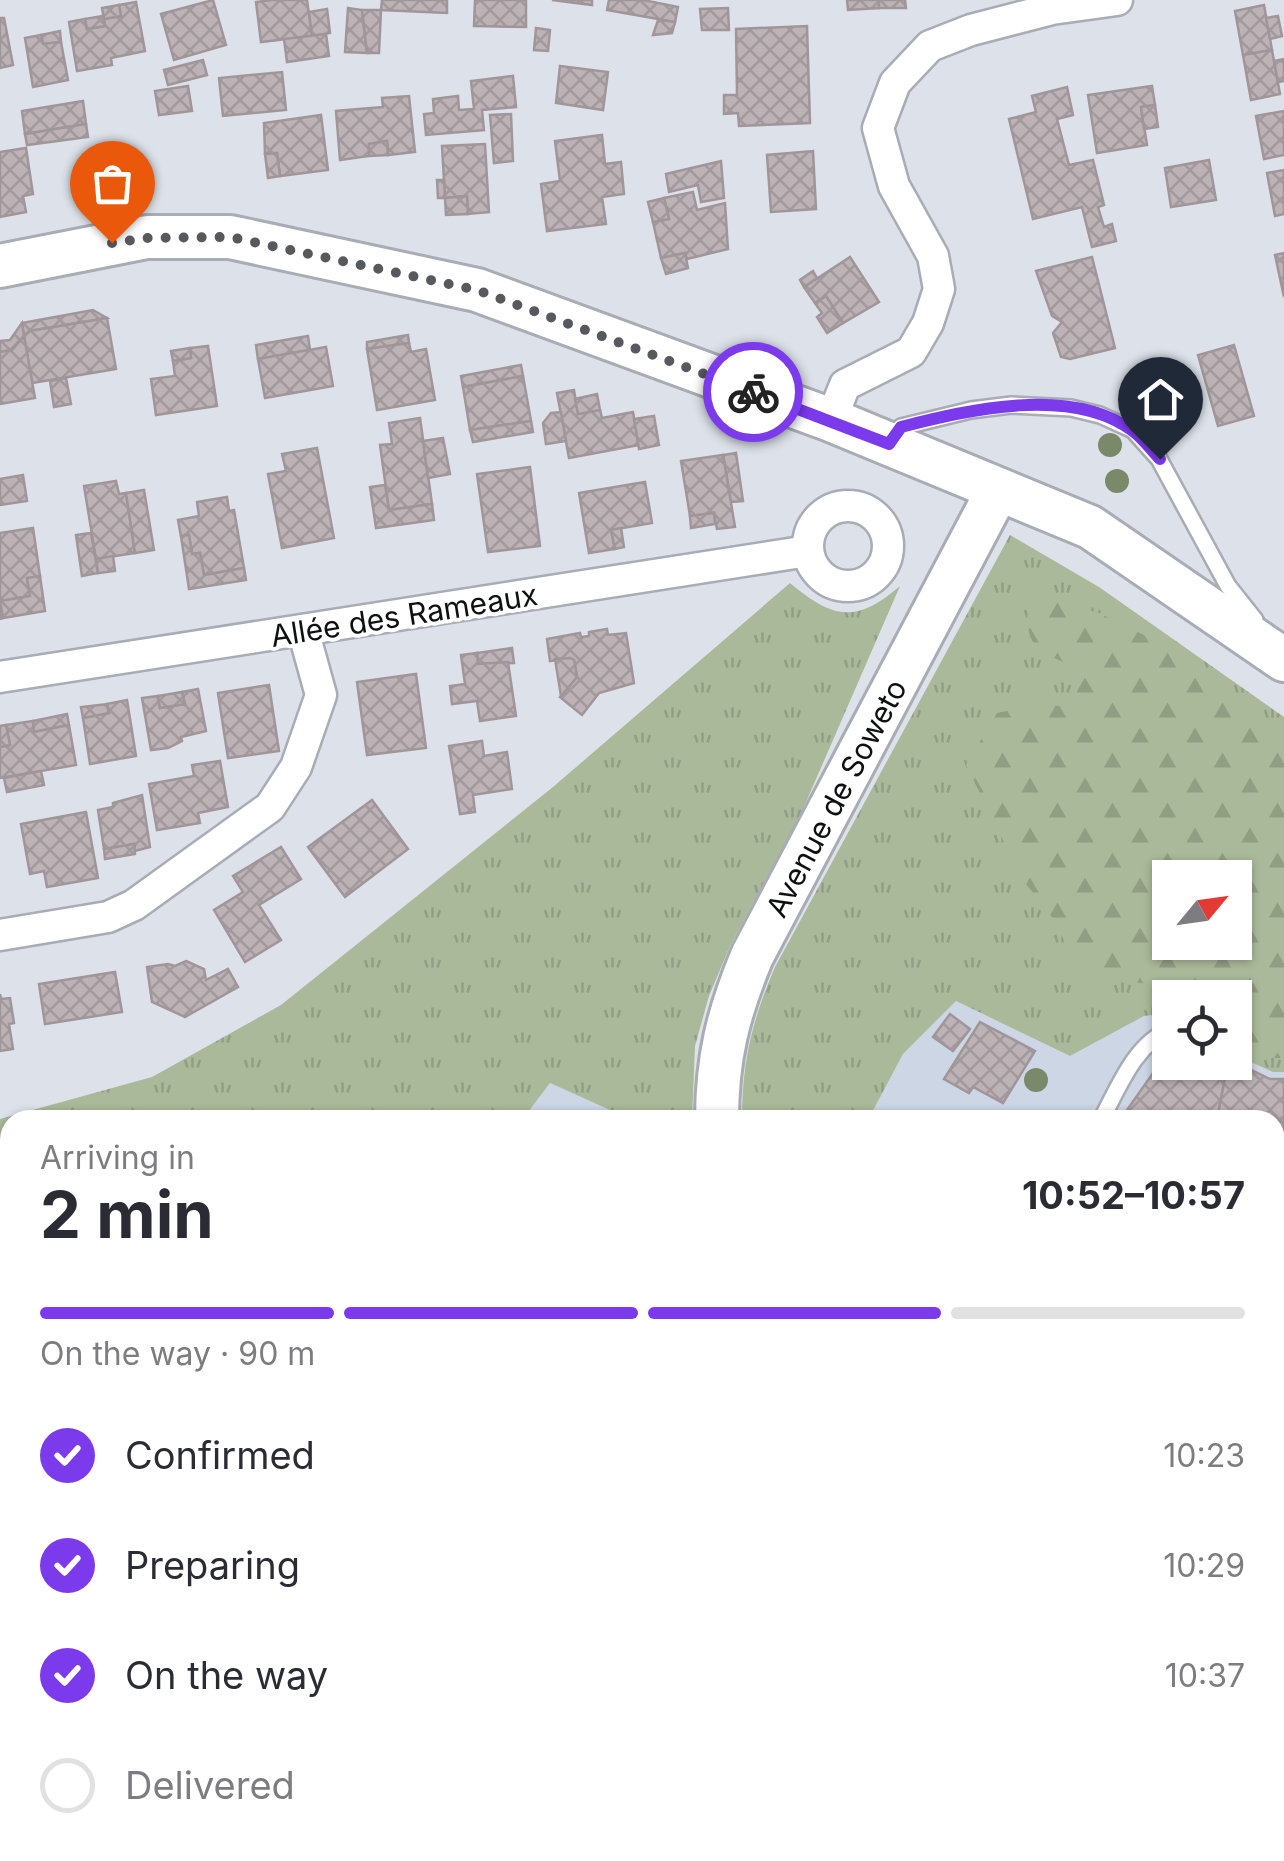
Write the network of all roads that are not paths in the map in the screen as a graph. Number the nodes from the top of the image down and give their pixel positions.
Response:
1 (1117, 0) edge
2 (1052, 4) edge
3 (0, 266) edge
4 (831, 420) junction
5 (889, 444) junction
6 (998, 490) junction
7 (808, 551) dead end
8 (303, 630) junction
9 (1284, 652) edge
10 (1284, 660) edge
11 (0, 677) edge
12 (0, 935) edge
13 (1152, 1039) edge
14 (717, 1110) edge
15 (1106, 1110) edge

1 - 2 street
2 - 4 street
3 - 4 street
4 - 5 street
5 - 6 street
5 - 9 lane
6 - 10 street
6 - 14 street, Avenue de Soweto
7 - 8 street, Allée des Rameaux
8 - 11 street, Allée des Rameaux
8 - 12 street
13 - 15 lane

